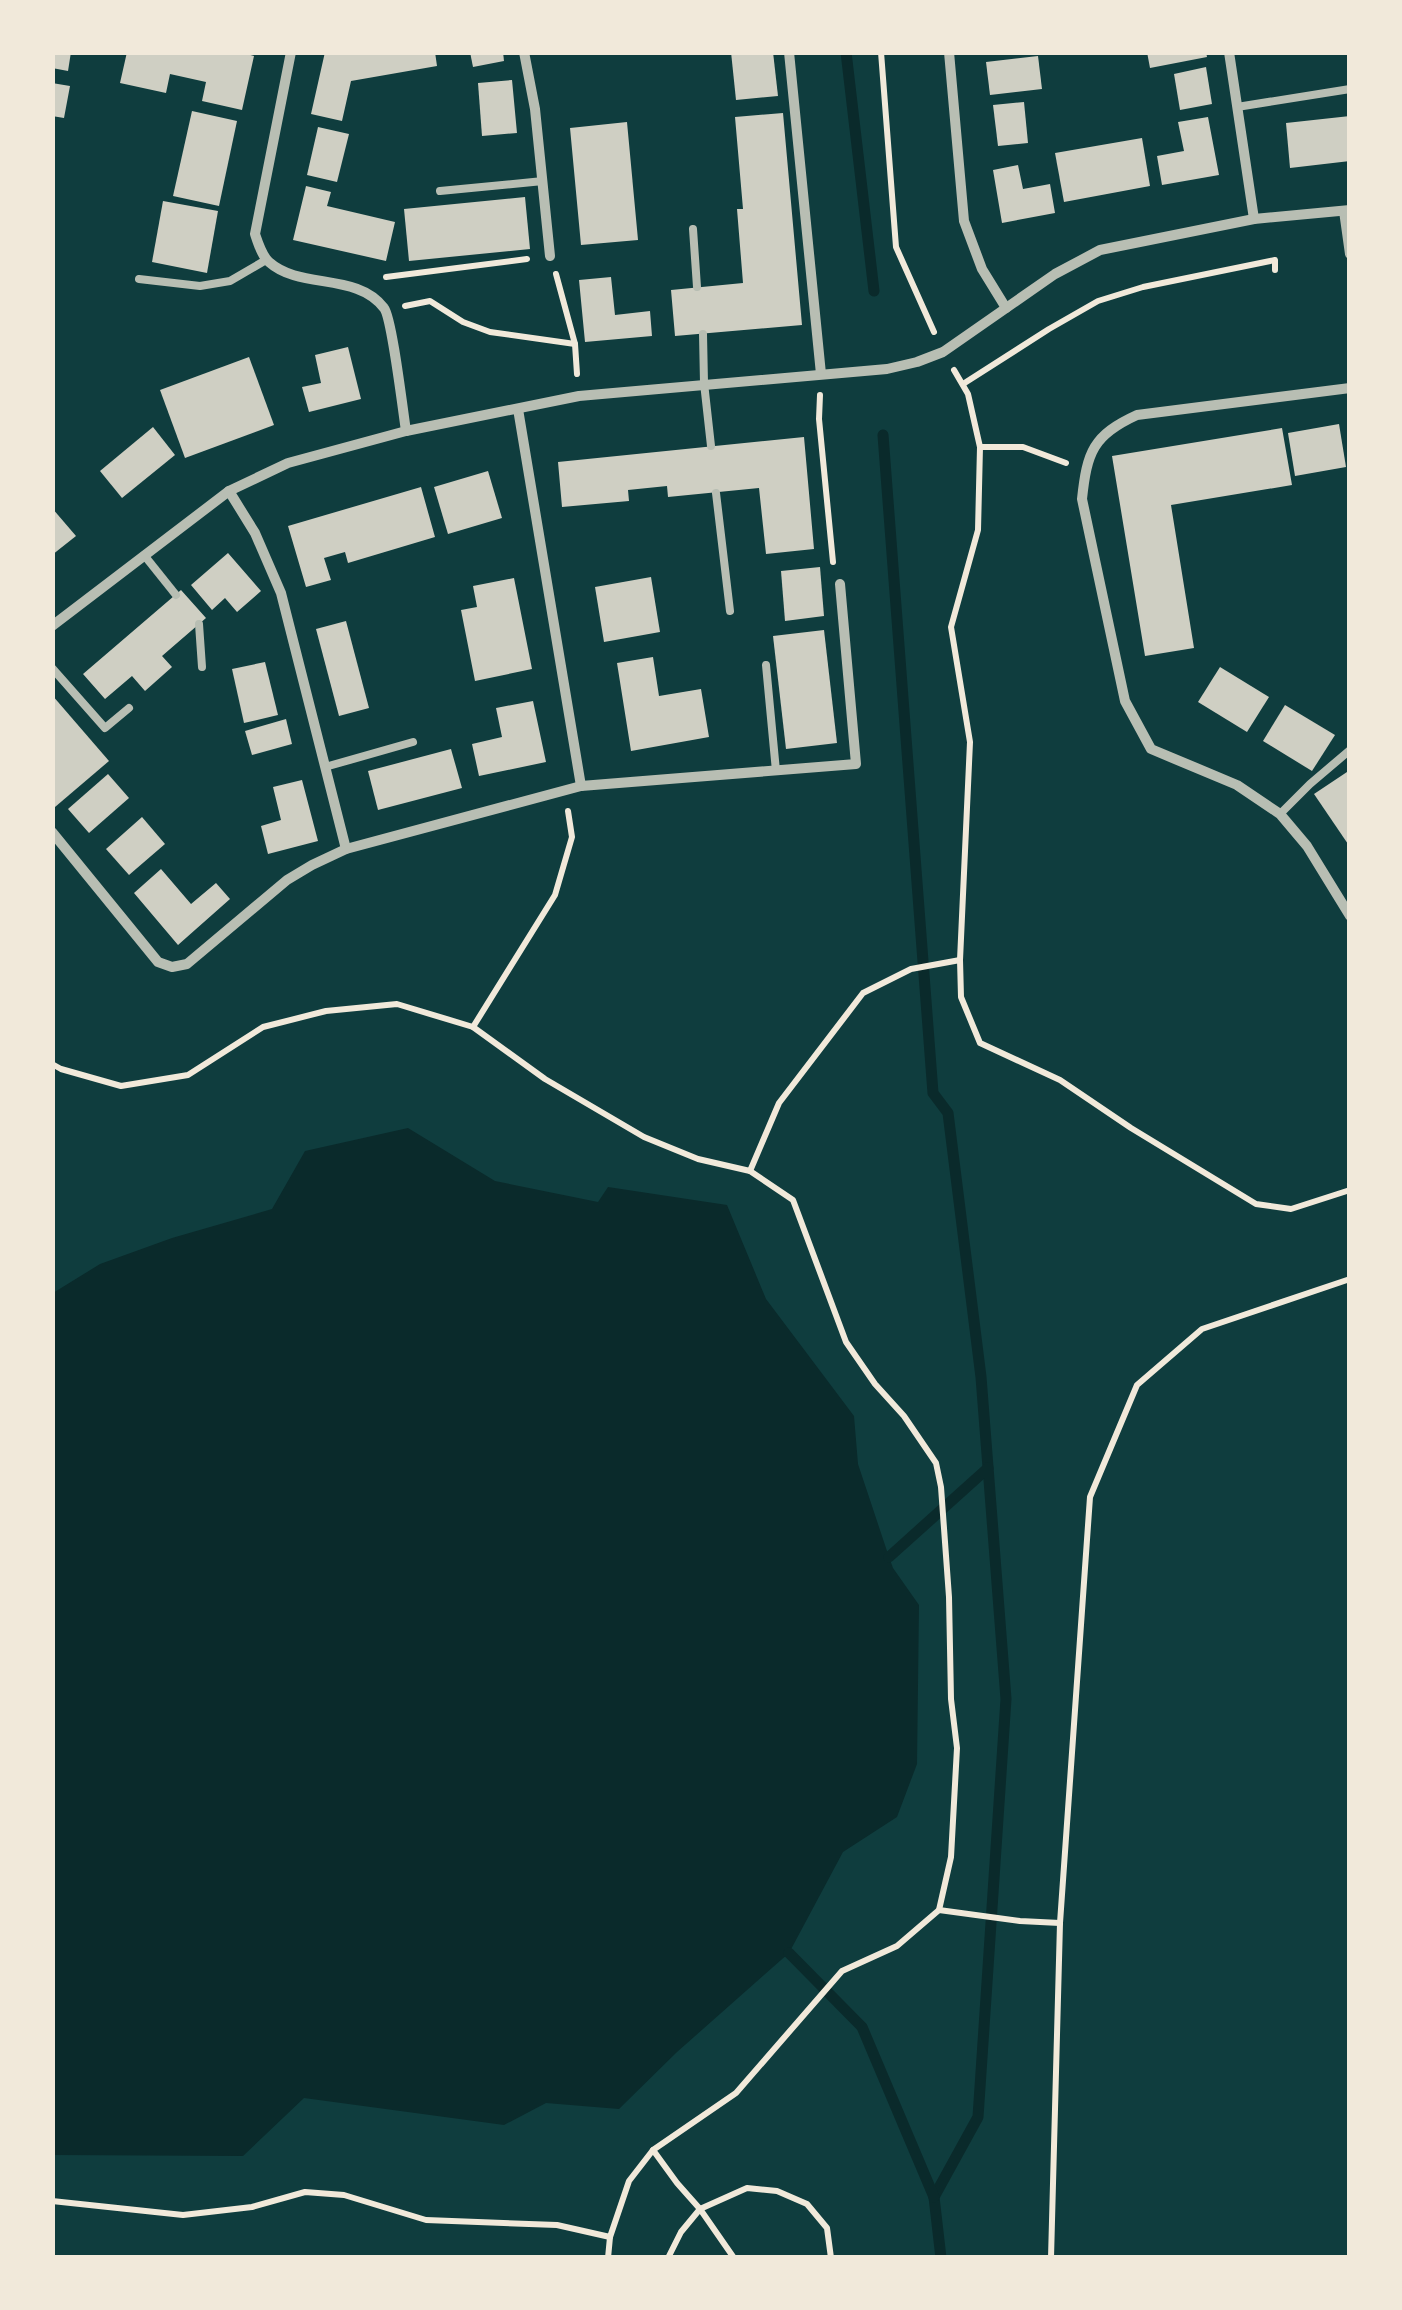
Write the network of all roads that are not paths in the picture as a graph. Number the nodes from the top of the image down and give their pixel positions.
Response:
1 (291, 52) edge
2 (524, 52) edge
3 (789, 52) edge
4 (949, 52) edge
5 (1229, 52) edge
6 (1350, 89) edge
7 (1237, 106) junction
8 (543, 181) junction
9 (440, 190) dead end
10 (1347, 211) edge
11 (1254, 219) junction
12 (693, 228) dead end
13 (1350, 254) edge
14 (550, 256) road end
15 (266, 260) junction
16 (139, 279) dead end
17 (698, 287) dead end
18 (1006, 308) junction
19 (703, 334) dead end
20 (822, 374) junction
21 (704, 383) junction
22 (1350, 388) edge
23 (518, 409) junction
24 (406, 431) junction
25 (711, 446) dead end
26 (228, 490) junction
27 (716, 493) dead end
28 (144, 555) junction
29 (840, 584) road end
30 (176, 595) dead end
31 (730, 611) dead end
32 (199, 624) dead end
33 (52, 626) edge
34 (766, 666) dead end
35 (202, 667) dead end
36 (52, 668) edge
37 (130, 708) dead end
38 (413, 742) dead end
39 (1350, 750) edge
40 (325, 767) junction
41 (776, 770) junction
42 (581, 786) junction
43 (1280, 814) junction
44 (52, 832) edge
45 (346, 849) junction
46 (1350, 916) edge

1 - 15 street
2 - 8 street
3 - 20 street
4 - 18 street
5 - 7 street
6 - 7 lane
7 - 11 street
8 - 9 lane
8 - 14 street
10 - 11 street
10 - 13 street
11 - 18 street
12 - 17 lane
15 - 16 lane
15 - 24 street
18 - 20 street
19 - 21 lane
20 - 21 street
21 - 23 street
21 - 25 lane
22 - 43 street
23 - 24 street
23 - 42 street
24 - 26 street
26 - 28 street
26 - 40 street
27 - 31 lane
28 - 30 lane
28 - 33 street
29 - 41 street
32 - 35 lane
34 - 41 lane
36 - 37 lane
38 - 40 lane
39 - 43 lane
40 - 45 street
41 - 42 street
42 - 45 street
43 - 46 street
44 - 45 street

